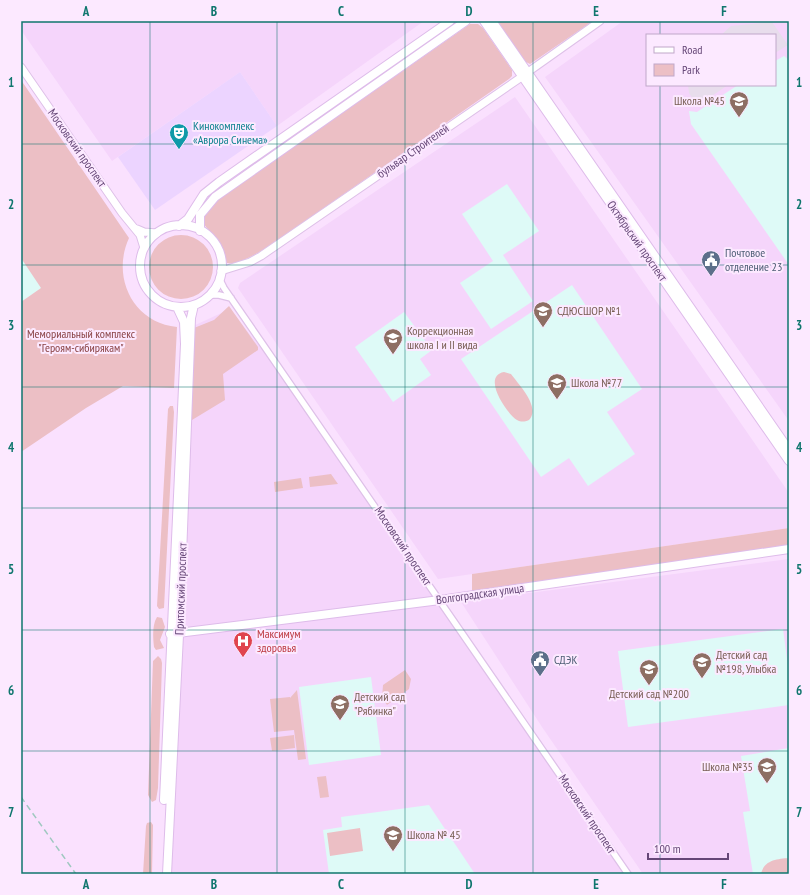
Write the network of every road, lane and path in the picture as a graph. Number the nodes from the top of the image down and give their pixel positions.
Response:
1 (450, 21) edge
2 (466, 21) edge
3 (484, 21) edge
4 (492, 21) edge
5 (600, 21) edge
6 (21, 67) edge
7 (525, 74) junction
8 (179, 226) junction
9 (135, 228) junction
10 (200, 231) junction
11 (157, 233) junction
12 (144, 248) junction
13 (220, 275) junction
14 (210, 295) junction
15 (231, 298) junction
16 (194, 305) junction
17 (177, 307) junction
18 (789, 450) edge
19 (789, 461) edge
20 (789, 549) edge
21 (440, 600) junction
22 (170, 634) junction
23 (179, 635) junction
24 (161, 874) edge
25 (167, 874) edge
26 (628, 874) edge

1 - 8 main road
2 - 10 main road
3 - 7 main road, Октябрьский проспект
4 - 7 main road, Октябрьский проспект
5 - 7 street, бульвар Строителей
6 - 9 street, Московский проспект
7 - 13 street, бульвар Строителей
7 - 18 main road, Октябрьский проспект
7 - 19 main road, Октябрьский проспект
8 - 10 main road
8 - 11 main road
9 - 11 street
9 - 12 street, Московский проспект
10 - 13 main road
11 - 12 main road
12 - 17 main road
13 - 14 main road
13 - 15 street, Московский проспект
14 - 15 street
14 - 16 main road
15 - 21 street, Московский проспект
16 - 17 main road
16 - 23 main road, Притомский проспект
17 - 22 main road, Притомский проспект
20 - 21 main road, Волгоградская улица
21 - 23 main road, Волгоградская улица
21 - 26 street, Московский проспект
22 - 23 main road, Волгоградская улица
22 - 24 main road, Притомский проспект
23 - 25 main road, Притомский проспект

